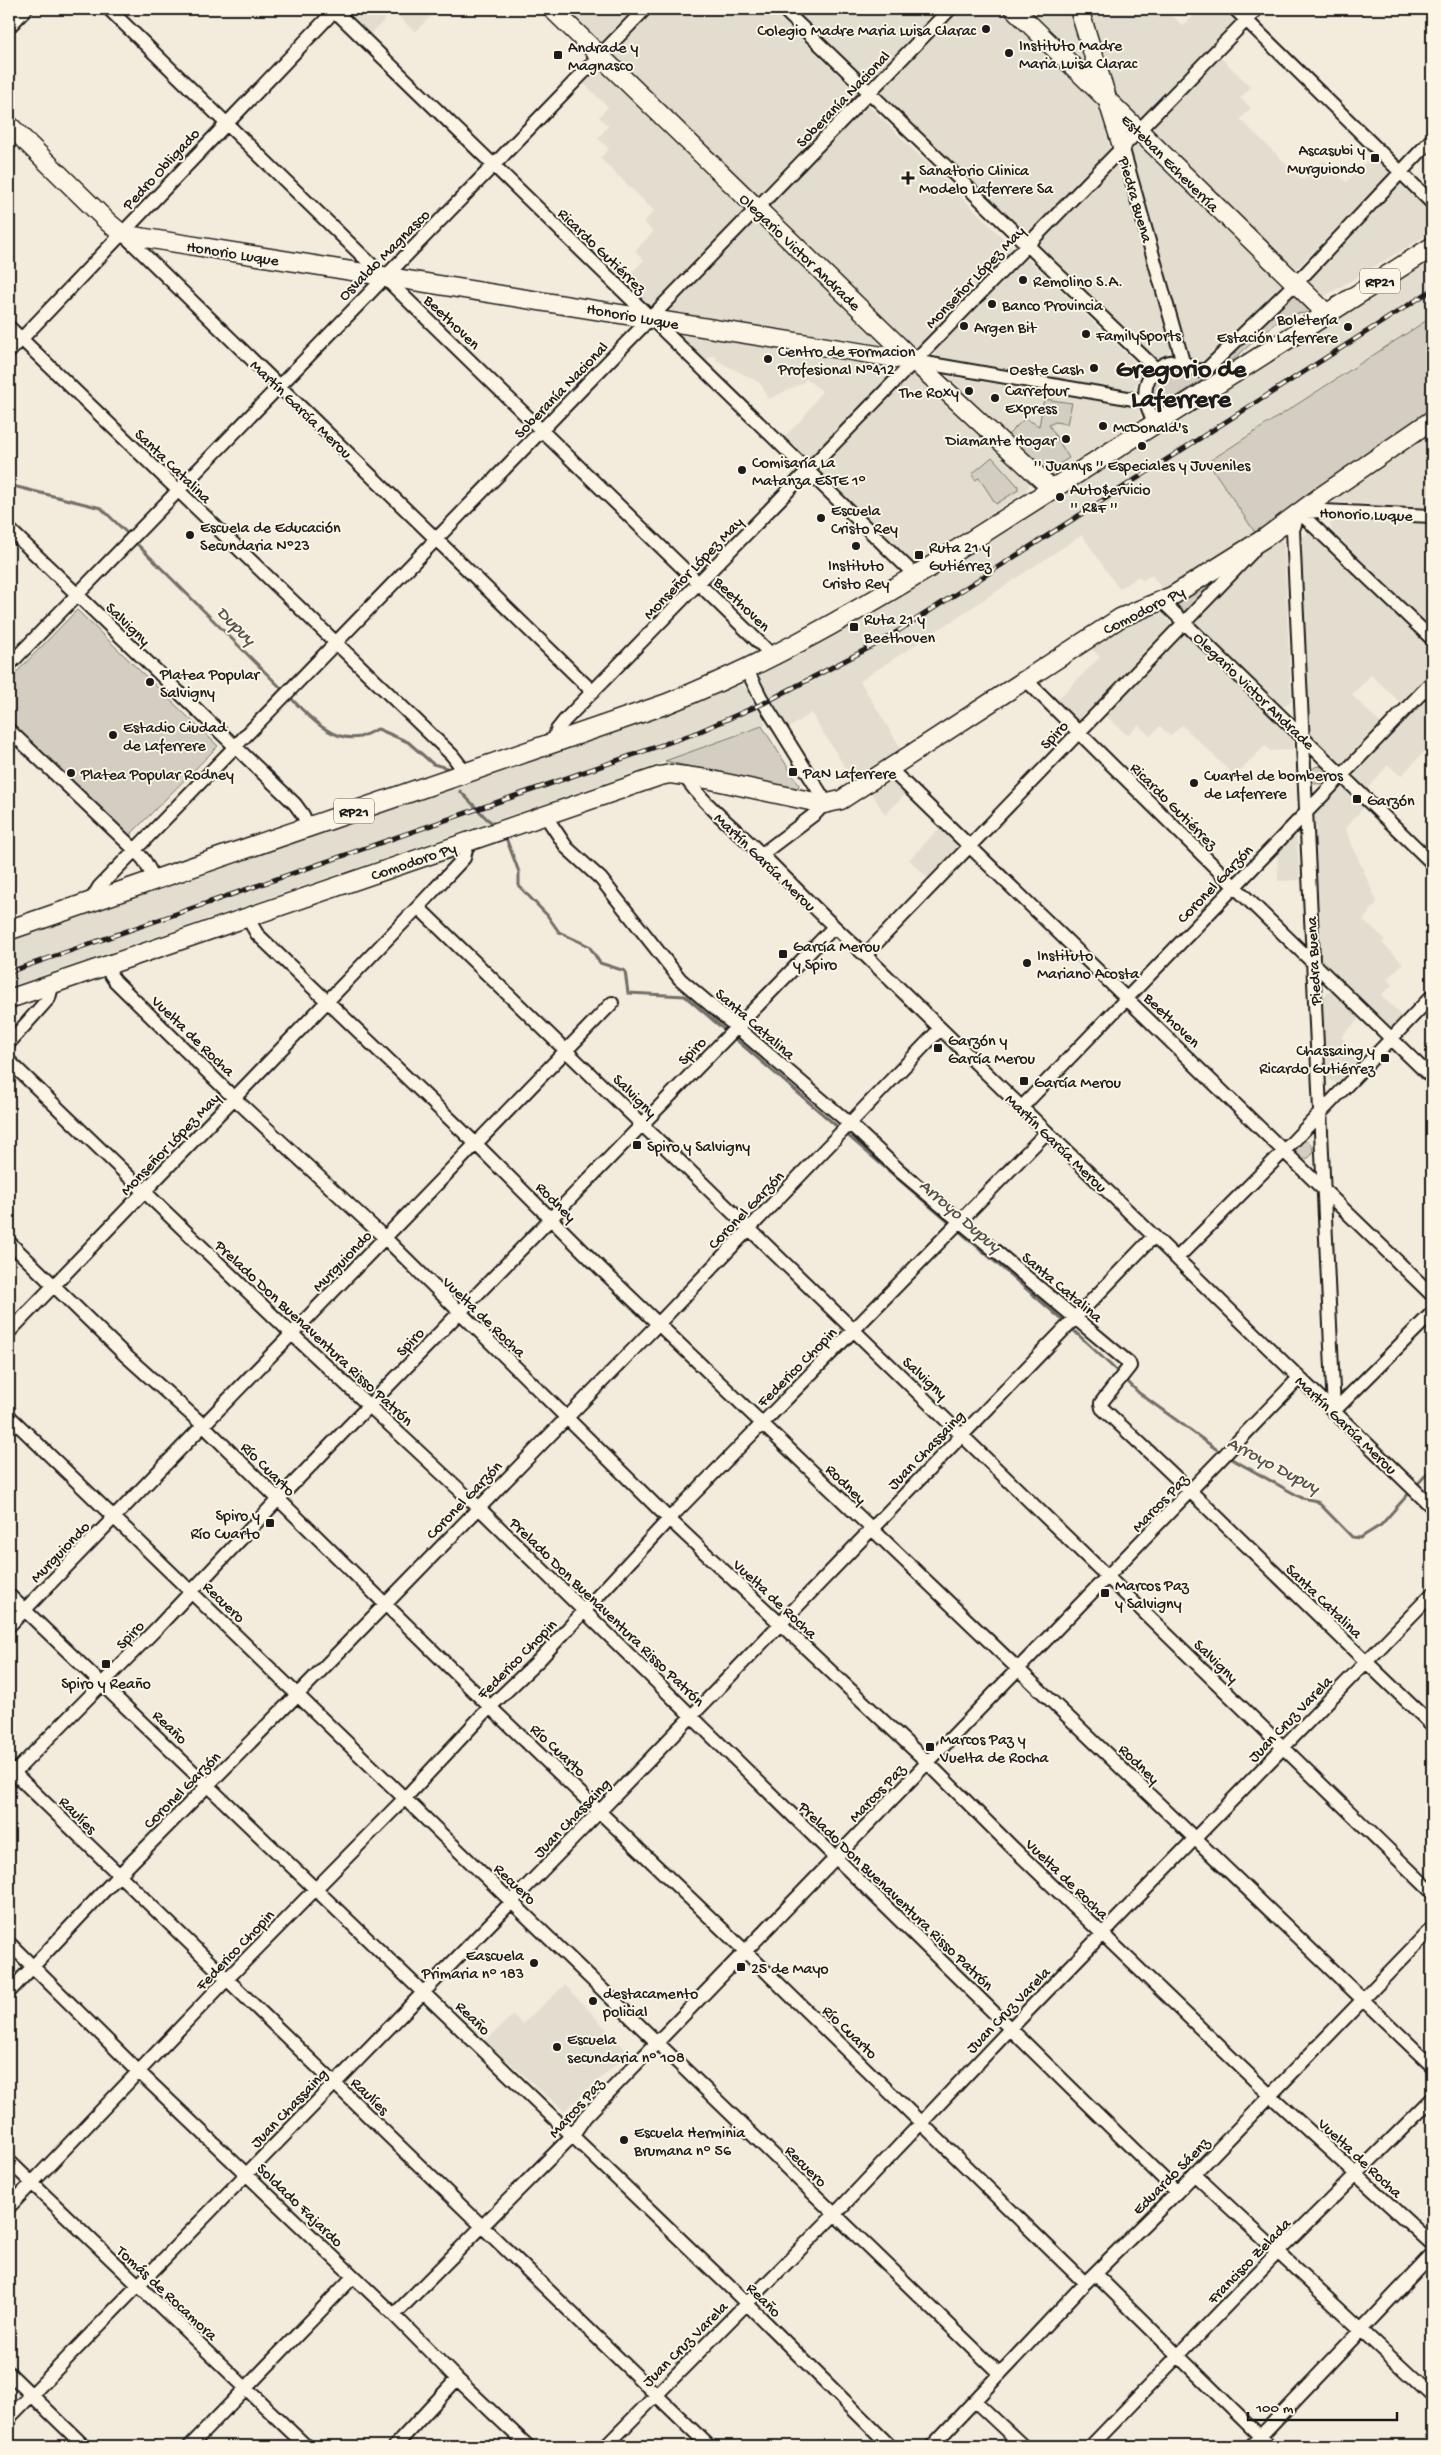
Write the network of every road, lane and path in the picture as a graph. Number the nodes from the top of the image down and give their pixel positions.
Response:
1 (26, 9) edge
2 (109, 9) edge
3 (334, 9) edge
4 (552, 9) edge
5 (645, 9) edge
6 (783, 9) edge
7 (950, 9) edge
8 (1014, 9) edge
9 (1079, 9) edge
10 (1235, 9) edge
11 (1257, 9) edge
12 (1246, 20) junction
13 (9, 27) edge
14 (600, 55) junction
15 (869, 93) junction
16 (1108, 99) junction
17 (225, 123) junction
18 (9, 125) edge
19 (1138, 130) junction
20 (1432, 139) edge
21 (1122, 146) junction
22 (493, 166) junction
23 (1401, 172) junction
24 (1432, 203) edge
25 (758, 209) junction
26 (121, 233) junction
27 (1027, 246) junction
28 (1432, 247) edge
29 (383, 276) junction
30 (1295, 284) junction
31 (1328, 314) junction
32 (651, 319) junction
33 (9, 327) edge
34 (21, 339) junction
35 (9, 352) edge
36 (914, 361) junction
37 (1183, 362) junction
38 (1156, 369) junction
39 (279, 385) junction
40 (1146, 401) junction
41 (1432, 420) edge
42 (1155, 423) junction
43 (542, 430) junction
44 (808, 471) junction
45 (1052, 489) junction
46 (177, 490) junction
47 (1299, 512) junction
48 (1432, 516) edge
49 (9, 529) edge
50 (1266, 537) junction
51 (436, 540) junction
52 (916, 576) junction
53 (699, 582) junction
54 (76, 595) junction
55 (1162, 601) junction
56 (1186, 623) junction
57 (1432, 639) edge
58 (337, 643) junction
59 (774, 657) junction
60 (9, 664) edge
61 (748, 670) junction
62 (1026, 680) junction
63 (1432, 682) edge
64 (593, 692) junction
65 (9, 730) edge
66 (1078, 732) junction
67 (1302, 735) junction
68 (553, 743) junction
69 (234, 746) junction
70 (890, 768) junction
71 (466, 773) junction
72 (684, 775) junction
73 (1342, 775) junction
74 (824, 804) junction
75 (1304, 813) junction
76 (545, 816) junction
77 (308, 827) junction
78 (468, 841) junction
79 (969, 844) junction
80 (136, 851) junction
81 (762, 854) junction
82 (1432, 863) edge
83 (155, 880) junction
84 (1234, 886) junction
85 (90, 902) junction
86 (418, 907) junction
87 (247, 917) junction
88 (833, 928) junction
89 (9, 930) edge
90 (865, 955) junction
91 (1312, 961) junction
92 (105, 966) junction
93 (54, 983) junction
94 (1432, 996) edge
95 (1126, 997) junction
96 (9, 1000) edge
97 (328, 1002) junction
98 (612, 1003) dead end
99 (734, 1029) junction
100 (940, 1029) junction
101 (1391, 1038) junction
102 (9, 1043) edge
103 (567, 1050) junction
104 (9, 1061) edge
105 (1432, 1078) edge
106 (235, 1098) junction
107 (1021, 1108) junction
108 (1320, 1113) junction
109 (641, 1124) junction
110 (848, 1124) junction
111 (1047, 1132) junction
112 (476, 1144) junction
113 (1285, 1150) junction
114 (1324, 1190) junction
115 (143, 1192) junction
116 (551, 1218) junction
117 (960, 1222) junction
118 (750, 1227) junction
119 (1154, 1236) junction
120 (385, 1238) junction
121 (9, 1242) edge
122 (1177, 1258) junction
123 (55, 1286) junction
124 (1432, 1295) edge
125 (458, 1313) junction
126 (1432, 1313) edge
127 (1072, 1318) junction
128 (659, 1322) junction
129 (854, 1331) junction
130 (9, 1332) edge
131 (292, 1334) junction
132 (1299, 1378) junction
133 (369, 1406) junction
134 (1334, 1411) junction
135 (9, 1416) edge
136 (567, 1417) junction
137 (762, 1423) junction
138 (203, 1425) junction
139 (963, 1433) junction
140 (1192, 1491) junction
141 (278, 1500) junction
142 (478, 1507) junction
143 (1432, 1507) edge
144 (113, 1518) junction
145 (669, 1519) junction
146 (871, 1528) junction
147 (1109, 1577) junction
148 (191, 1592) junction
149 (1432, 1594) edge
150 (9, 1595) edge
151 (385, 1604) junction
152 (24, 1610) junction
153 (584, 1610) junction
154 (779, 1623) junction
155 (9, 1626) edge
156 (1366, 1663) junction
157 (1018, 1669) junction
158 (103, 1683) junction
159 (298, 1694) junction
160 (490, 1707) junction
161 (690, 1715) junction
162 (1432, 1726) edge
163 (1283, 1747) junction
164 (927, 1762) junction
165 (10, 1773) edge
166 (208, 1785) junction
167 (405, 1798) junction
168 (600, 1811) junction
169 (1195, 1838) junction
170 (835, 1857) junction
171 (118, 1876) junction
172 (316, 1888) junction
173 (1432, 1892) edge
174 (511, 1901) junction
175 (1432, 1928) edge
176 (1102, 1934) junction
177 (9, 1943) edge
178 (746, 1950) junction
179 (33, 1966) junction
180 (227, 1979) junction
181 (9, 1992) edge
182 (424, 1992) junction
183 (1364, 2001) junction
184 (1011, 2028) junction
185 (659, 2042) junction
186 (1432, 2066) edge
187 (139, 2072) junction
188 (335, 2082) junction
189 (1271, 2096) junction
190 (1432, 2099) edge
191 (922, 2123) junction
192 (572, 2136) junction
193 (9, 2161) edge
194 (247, 2174) junction
195 (1194, 2174) junction
196 (1356, 2174) junction
197 (32, 2183) junction
198 (1177, 2192) junction
199 (9, 2207) edge
200 (834, 2215) junction
201 (482, 2224) junction
202 (1432, 2244) edge
203 (1278, 2252) junction
204 (1432, 2255) edge
205 (353, 2277) junction
206 (1090, 2278) junction
207 (138, 2286) junction
208 (746, 2303) junction
209 (394, 2315) junction
210 (1360, 2330) junction
211 (1177, 2356) junction
212 (9, 2373) edge
213 (1000, 2374) junction
214 (457, 2379) junction
215 (247, 2388) junction
216 (31, 2395) junction
217 (656, 2395) junction
218 (1432, 2396) edge
219 (975, 2401) junction
220 (9, 2418) edge
221 (1260, 2437) junction
222 (84, 2446) edge
223 (190, 2446) edge
224 (306, 2446) edge
225 (395, 2446) edge
226 (528, 2446) edge
227 (606, 2446) edge
228 (709, 2446) edge
229 (890, 2446) edge
230 (932, 2446) edge
231 (1023, 2446) edge
232 (1092, 2446) edge
233 (1251, 2446) edge
234 (1270, 2446) edge

1 - 13 street
2 - 17 street, Beethoven
3 - 17 street, Pedro Obligado
3 - 22 street, Ricardo Gutiérrez
4 - 14 street, Olegario Victor Andrade
5 - 14 street, Osvaldo Magnasco
6 - 15 street
7 - 15 street, Soberanía Nacional
8 - 16 street, Esteban Echeverría
9 - 16 street, Piedra Buena
10 - 12 street
11 - 12 street, Monseñor López May
12 - 19 street, Monseñor López May
12 - 23 street
14 - 22 street, Osvaldo Magnasco
14 - 25 street, Olegario Victor Andrade
15 - 25 street, Soberanía Nacional
15 - 27 street
16 - 19 street, Esteban Echeverría
16 - 21 street, Piedra Buena
17 - 26 street, Pedro Obligado
17 - 29 street, Beethoven
18 - 26 street, Martín García Merou
19 - 21 street, Monseñor López May
19 - 30 street, Esteban Echeverría
20 - 23 street
21 - 27 street, Monseñor López May
21 - 37 street, Piedra Buena
22 - 29 street, Osvaldo Magnasco
22 - 32 street, Ricardo Gutiérrez
23 - 24 street
23 - 30 street
25 - 32 street, Soberanía Nacional
25 - 36 street, Olegario Victor Andrade
26 - 29 street, Honorio Luque
26 - 34 street, Pedro Obligado
26 - 39 street, Martín García Merou
27 - 36 street, Monseñor López May
27 - 38 street
28 - 31 main road, RP21
29 - 32 street, Honorio Luque
29 - 39 street, Osvaldo Magnasco
29 - 43 street, Beethoven
30 - 31 street, Esteban Echeverría
30 - 37 street
31 - 42 main road, RP21
32 - 36 street, Honorio Luque
32 - 43 street, Soberanía Nacional
32 - 44 street, Ricardo Gutiérrez
33 - 34 street, Santa Catalina
34 - 35 street, Pedro Obligado
34 - 46 street, Santa Catalina
36 - 40 street, Honorio Luque
36 - 44 street, Monseñor López May
36 - 45 street, Olegario Victor Andrade
37 - 38 street
38 - 40 street
39 - 46 street, Osvaldo Magnasco
39 - 51 street, Martín García Merou
40 - 42 street
41 - 47 street, Comodoro Py
42 - 45 main road, RP21
43 - 51 street, Soberanía Nacional
43 - 53 street, Beethoven
44 - 52 street, Ricardo Gutiérrez
44 - 53 street, Monseñor López May
45 - 52 main road, RP21
46 - 54 street, Osvaldo Magnasco
46 - 58 street, Santa Catalina
47 - 48 street, Honorio Luque
47 - 50 street, Comodoro Py
47 - 57 street
47 - 67 street, Piedra Buena
49 - 54 street, Salvigny
50 - 55 street, Comodoro Py
50 - 56 street, Spiro
51 - 58 street, Soberanía Nacional
51 - 64 street, Martín García Merou
52 - 59 main road, RP21
53 - 59 street, Beethoven
53 - 64 street, Monseñor López May
54 - 60 street
54 - 69 street, Salvigny
55 - 56 street, Olegario Victor Andrade
55 - 62 street, Comodoro Py
56 - 66 street, Spiro
56 - 67 street, Olegario Victor Andrade
58 - 69 street, Soberanía Nacional
58 - 71 street, Santa Catalina
59 - 61 main road, RP21
61 - 68 main road, RP21
61 - 74 street
62 - 66 street, Ricardo Gutiérrez
62 - 70 street, Comodoro Py
63 - 73 street, Coronel Garzón
64 - 68 street, Monseñor López May
65 - 80 street
66 - 79 street, Spiro
66 - 84 street, Ricardo Gutiérrez
67 - 73 street, Olegario Victor Andrade
67 - 75 street, Piedra Buena
68 - 71 main road, RP21
69 - 77 street, Salvigny
69 - 80 street
70 - 74 street, Comodoro Py
70 - 79 street, Beethoven
71 - 77 main road, RP21
72 - 74 street, Comodoro Py
72 - 76 street, Comodoro Py
72 - 81 street, Martín García Merou
73 - 75 street, Coronel Garzón
73 - 82 street, Olegario Victor Andrade
74 - 81 street, Comodoro Py
75 - 84 street, Coronel Garzón
75 - 91 street, Piedra Buena
76 - 78 street, Comodoro Py
76 - 99 street, Santa Catalina
77 - 83 main road, RP21
78 - 86 street, Monseñor López May
78 - 87 street, Comodoro Py
79 - 90 street, Spiro
79 - 95 street, Beethoven
80 - 83 street
80 - 85 street
81 - 88 street, Martín García Merou
83 - 85 main road, RP21
84 - 91 street, Ricardo Gutiérrez
84 - 95 street, Coronel Garzón
85 - 89 main road, RP21
86 - 97 street, Monseñor López May
86 - 103 street, Salvigny
87 - 92 street, Comodoro Py
87 - 97 street, Rodney
88 - 90 street, Martín García Merou
88 - 99 street, Spiro
90 - 100 street, Martín García Merou
91 - 101 street, Ricardo Gutiérrez
91 - 108 street, Piedra Buena
92 - 93 street, Comodoro Py
92 - 106 street, Vuelta de Rocha
93 - 96 street, Comodoro Py
93 - 102 street
94 - 101 street
95 - 107 street, Coronel Garzón
95 - 113 street, Beethoven
97 - 106 street, Monseñor López May
97 - 112 street, Rodney
98 - 103 street, Murguiondo
99 - 109 street, Spiro
99 - 110 street, Santa Catalina
100 - 107 street, Martín García Merou
100 - 110 street, Coronel Garzón
101 - 105 street, Ricardo Gutiérrez
101 - 108 street
103 - 109 street, Salvigny
103 - 112 street, Murguiondo
104 - 115 street, Prelado Don Buenaventura Risso Patrón
106 - 115 street, Monseñor López May
106 - 120 street, Vuelta de Rocha
107 - 111 street, Martín García Merou
108 - 113 street
108 - 114 street, Piedra Buena
109 - 116 street, Spiro
109 - 118 street, Salvigny
110 - 117 street, Santa Catalina
110 - 118 street, Coronel Garzón
111 - 117 street, Federico Chopin
111 - 119 street, Martín García Merou
112 - 116 street, Rodney
112 - 120 street, Murguiondo
113 - 114 street, Beethoven
113 - 122 street
114 - 124 street, Beethoven
114 - 134 street, Piedra Buena
115 - 123 street, Monseñor López May
115 - 131 street, Prelado Don Buenaventura Risso Patrón
116 - 125 street, Spiro
116 - 128 street, Rodney
117 - 127 street, Santa Catalina
117 - 129 street, Federico Chopin
118 - 128 street, Coronel Garzón
118 - 129 street, Salvigny
119 - 122 street, Martín García Merou
119 - 127 street, Juan Chassaing
120 - 125 street, Vuelta de Rocha
120 - 131 street, Murguiondo
121 - 123 street, Río Cuarto
122 - 132 street, Martín García Merou
123 - 130 street, Monseñor López May
123 - 138 street, Río Cuarto
125 - 133 street, Spiro
125 - 136 street, Vuelta de Rocha
126 - 134 street
127 - 139 street, Juan Chassaing
127 - 140 street, Santa Catalina
128 - 136 street, Coronel Garzón
128 - 137 street, Rodney
129 - 137 street, Federico Chopin
129 - 139 street, Salvigny
131 - 133 street, Prelado Don Buenaventura Risso Patrón
131 - 138 street, Murguiondo
132 - 134 street, Martín García Merou
132 - 140 street, Marcos Paz
133 - 141 street, Spiro
133 - 142 street, Prelado Don Buenaventura Risso Patrón
134 - 143 street, Martín García Merou
135 - 144 street, Recuero
136 - 142 street, Coronel Garzón
136 - 145 street, Vuelta de Rocha
137 - 145 street, Federico Chopin
137 - 146 street, Rodney
138 - 141 street, Río Cuarto
138 - 144 street, Murguiondo
139 - 146 street, Juan Chassaing
139 - 147 street, Salvigny
140 - 147 street, Marcos Paz
140 - 156 street, Santa Catalina
141 - 148 street, Spiro
141 - 151 street, Río Cuarto
142 - 151 street, Coronel Garzón
142 - 153 street, Prelado Don Buenaventura Risso Patrón
144 - 148 street, Recuero
144 - 152 street, Murguiondo
145 - 153 street, Federico Chopin
145 - 154 street, Vuelta de Rocha
146 - 154 street, Juan Chassaing
146 - 157 street, Rodney
147 - 157 street, Marcos Paz
147 - 163 street, Salvigny
148 - 158 street, Spiro
148 - 159 street, Recuero
149 - 156 street, Juan Cruz Varela
150 - 152 street, Reaño
151 - 159 street, Coronel Garzón
151 - 160 street, Río Cuarto
152 - 155 street, Murguiondo
152 - 158 street, Reaño
153 - 160 street, Federico Chopin
153 - 161 street, Prelado Don Buenaventura Risso Patrón
154 - 161 street, Juan Chassaing
154 - 164 street, Vuelta de Rocha
156 - 162 street, Santa Catalina
156 - 163 street, Juan Cruz Varela
157 - 164 street, Marcos Paz
157 - 169 street, Rodney
158 - 165 street, Spiro
158 - 166 street, Reaño
159 - 166 street, Coronel Garzón
159 - 167 street, Recuero
160 - 167 street, Federico Chopin
160 - 168 street, Río Cuarto
161 - 168 street, Juan Chassaing
161 - 170 street, Prelado Don Buenaventura Risso Patrón
163 - 169 street, Juan Cruz Varela
163 - 173 street, Salvigny
164 - 170 street, Marcos Paz
164 - 176 street, Vuelta de Rocha
165 - 171 street, Raulíes
166 - 171 street, Coronel Garzón
166 - 172 street, Reaño
167 - 172 street, Federico Chopin
167 - 174 street, Recuero
168 - 174 street, Juan Chassaing
168 - 178 street, Río Cuarto
169 - 176 street, Juan Cruz Varela
169 - 183 street, Rodney
170 - 178 street, Marcos Paz
170 - 184 street, Prelado Don Buenaventura Risso Patrón
171 - 179 street, Coronel Garzón
171 - 180 street, Raulíes
172 - 180 street, Federico Chopin
172 - 182 street, Reaño
174 - 182 street, Juan Chassaing
174 - 185 street, Recuero
175 - 183 street, Eduardo Sáenz
176 - 184 street, Juan Cruz Varela
176 - 189 street, Vuelta de Rocha
177 - 179 street, Soldado Fajardo
178 - 185 street, Marcos Paz
178 - 191 street, Río Cuarto
179 - 181 street, Coronel Garzón
179 - 187 street, Soldado Fajardo
180 - 187 street, Federico Chopin
180 - 188 street, Raulíes
182 - 188 street, Juan Chassaing
182 - 192 street, Reaño
183 - 186 street, Rodney
183 - 189 street, Eduardo Sáenz
184 - 191 street, Juan Cruz Varela
184 - 198 street, Prelado Don Buenaventura Risso Patrón
185 - 192 street, Marcos Paz
185 - 200 street, Recuero
187 - 194 street, Soldado Fajardo
187 - 197 street, Federico Chopin
188 - 194 street, Juan Chassaing
188 - 201 street, Raulíes
189 - 195 street, Eduardo Sáenz
189 - 196 street, Vuelta de Rocha
190 - 196 street, Francisco Zelada
191 - 200 street, Juan Cruz Varela
191 - 206 street, Río Cuarto
192 - 201 street, Marcos Paz
192 - 208 street, Reaño
193 - 197 street, Tomás de Rocamora
194 - 205 street, Soldado Fajardo
194 - 207 street, Juan Chassaing
195 - 198 street, Eduardo Sáenz
195 - 203 street
196 - 202 street, Vuelta de Rocha
196 - 203 street, Francisco Zelada
197 - 199 street, Federico Chopin
197 - 207 street, Tomás de Rocamora
198 - 206 street, Eduardo Sáenz
200 - 208 street, Juan Cruz Varela
200 - 213 street, Recuero
201 - 209 street, Marcos Paz
201 - 217 street, Raulíes
203 - 210 street
203 - 211 street, Francisco Zelada
204 - 210 street
205 - 209 street, Soldado Fajardo
205 - 215 street
206 - 211 street, Río Cuarto
206 - 213 street, Eduardo Sáenz
207 - 215 street, Tomás de Rocamora
207 - 216 street, Juan Chassaing
208 - 217 street, Juan Cruz Varela
208 - 229 street, Reaño
209 - 214 street, Soldado Fajardo
210 - 218 street
210 - 221 street
211 - 221 street, Río Cuarto
211 - 232 street, Francisco Zelada
212 - 216 street
213 - 219 street, Eduardo Sáenz
214 - 225 street
214 - 226 street, Soldado Fajardo
215 - 223 street
215 - 224 street, Tomás de Rocamora
216 - 220 street, Juan Chassaing
216 - 222 street
217 - 227 street, Juan Cruz Varela
217 - 228 street, Raulíes
219 - 230 street, Eduardo Sáenz
219 - 231 street
221 - 233 street
221 - 234 street, Río Cuarto

